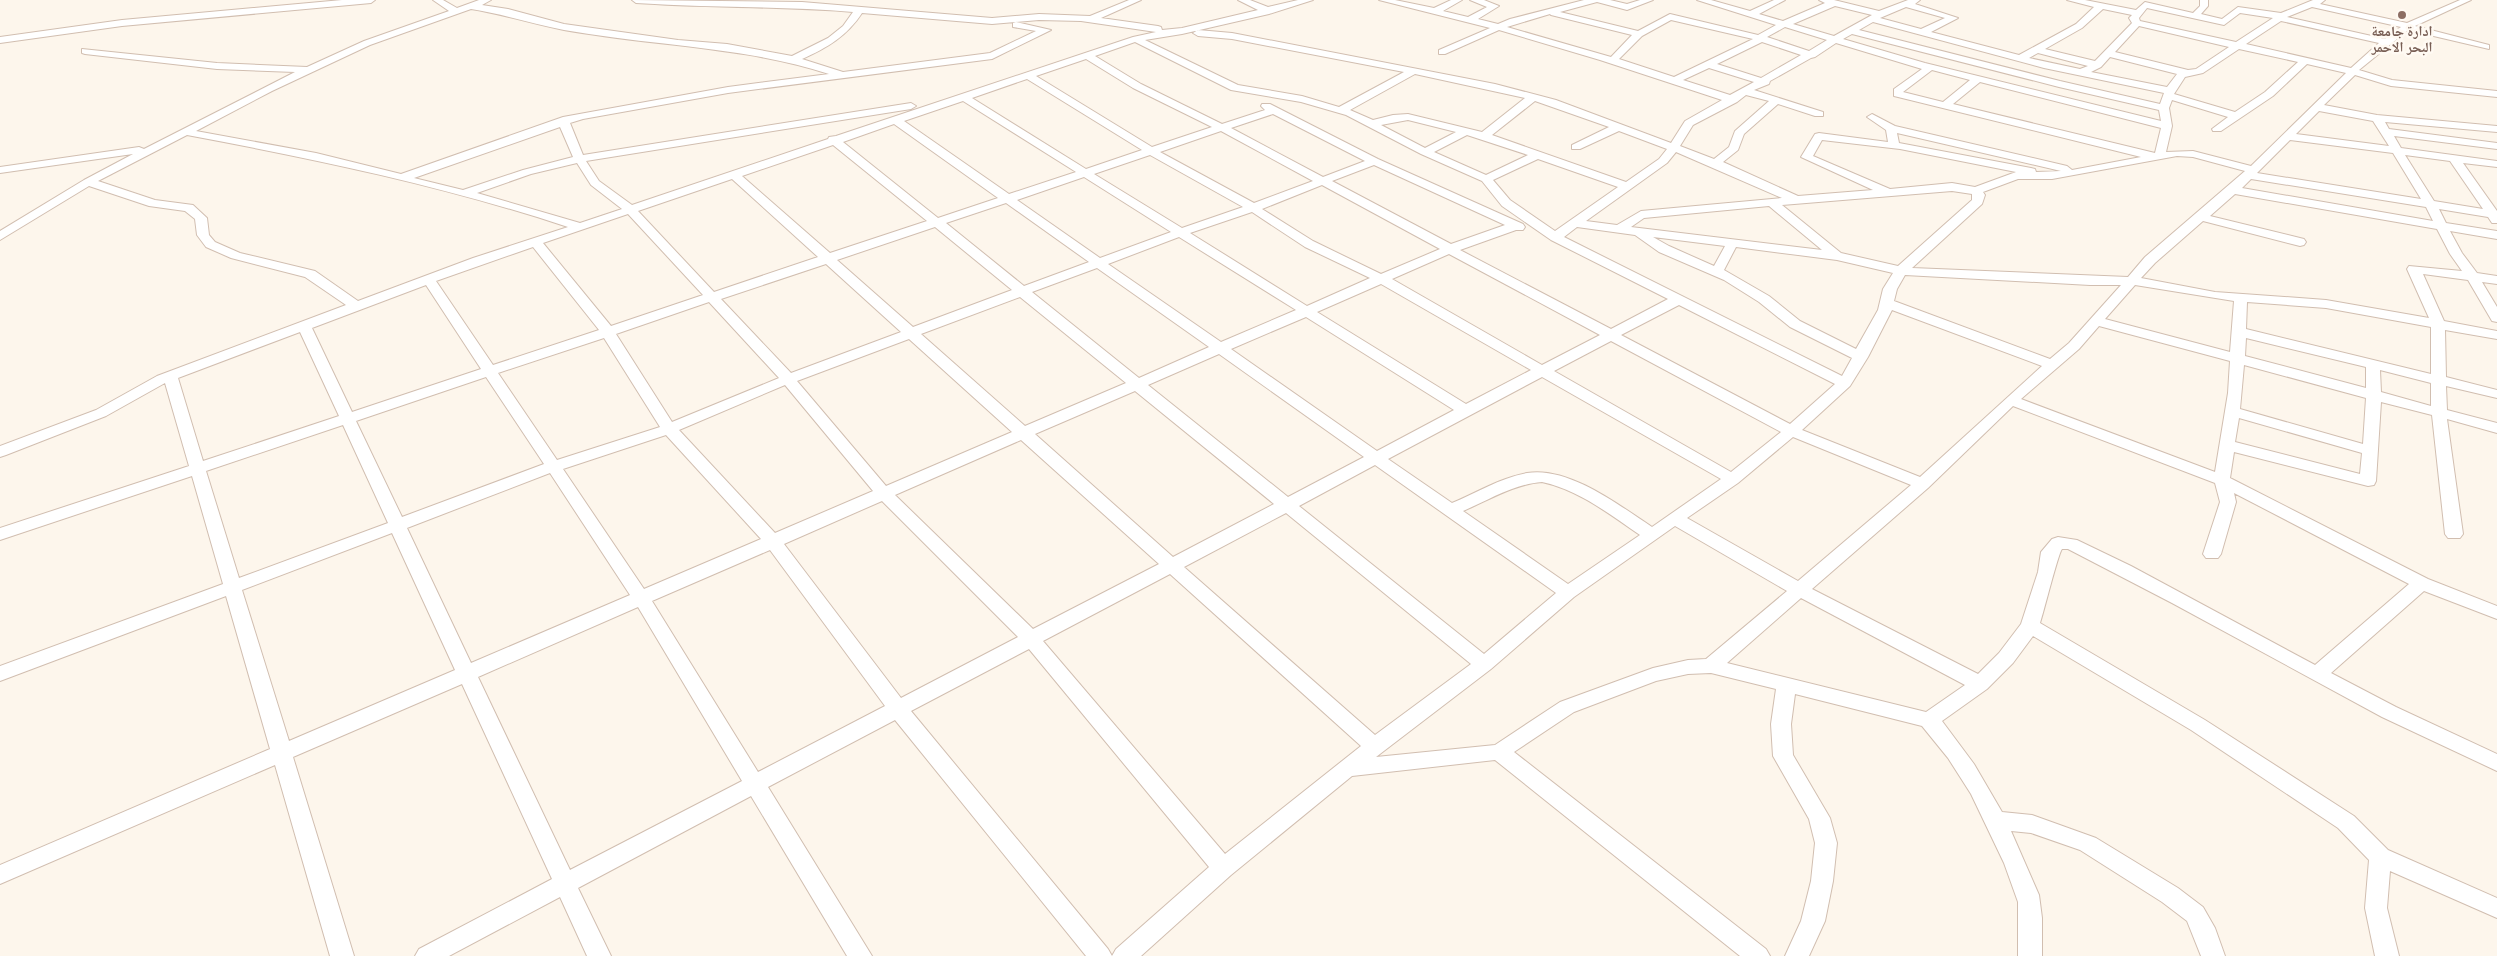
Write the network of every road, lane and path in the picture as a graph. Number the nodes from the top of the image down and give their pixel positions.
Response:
1 (371, 0) edge
2 (437, 0) edge
3 (487, 0) edge
4 (636, 0) edge
5 (744, 0) edge
6 (1137, 0) edge
7 (1242, 0) edge
8 (1309, 0) edge
9 (1383, 0) edge
10 (1458, 0) edge
11 (1474, 0) edge
12 (1592, 0) edge
13 (1648, 0) edge
14 (1701, 0) edge
15 (1782, 0) edge
16 (1823, 0) edge
17 (1916, 0) edge
18 (2071, 0) edge
19 (2204, 0) edge
20 (2242, 0) edge
21 (2321, 0) edge
22 (2460, 0) edge
23 (2466, 0) edge
24 (657, 1) edge
25 (2149, 2) edge
26 (1833, 3) junction
27 (1906, 4) junction
28 (2310, 4) junction
29 (725, 5) junction
30 (471, 6) junction
31 (2101, 6) junction
32 (859, 10) junction
33 (1437, 10) junction
34 (456, 11) junction
35 (1269, 11) junction
36 (1548, 11) junction
37 (2252, 11) junction
38 (1751, 14) junction
39 (1876, 16) junction
40 (2195, 16) junction
41 (1063, 17) junction
42 (2281, 17) junction
43 (2137, 18) junction
44 (1471, 19) junction
45 (1089, 20) junction
46 (992, 21) junction
47 (1784, 24) junction
48 (1499, 27) junction
49 (2408, 27) junction
50 (1046, 30) junction
51 (1182, 31) junction
52 (1852, 31) junction
53 (1923, 32) junction
54 (1639, 34) junction
55 (1760, 38) junction
56 (1136, 39) junction
57 (0, 40) edge
58 (1837, 40) junction
59 (2387, 42) junction
60 (2240, 46) junction
61 (2486, 48) dead end
62 (2038, 50) junction
63 (85, 51) dead end
64 (1442, 52) dead end
65 (1812, 54) junction
66 (2106, 54) junction
67 (1088, 56) junction
68 (2021, 58) junction
69 (793, 59) junction
70 (1614, 59) junction
71 (2305, 60) junction
72 (1708, 64) junction
73 (2044, 65) junction
74 (2097, 65) junction
75 (1926, 66) junction
76 (309, 70) junction
77 (1413, 71) junction
78 (2352, 71) junction
79 (2080, 73) junction
80 (2186, 73) junction
81 (843, 75) junction
82 (1028, 76) junction
83 (2026, 76) junction
84 (1978, 79) junction
85 (1675, 80) junction
86 (1765, 82) junction
87 (2011, 87) junction
88 (1235, 88) junction
89 (1748, 92) junction
90 (2170, 94) junction
91 (2497, 94) edge
92 (1533, 97) junction
93 (958, 98) junction
94 (1733, 100) junction
95 (1776, 100) junction
96 (1944, 106) junction
97 (2316, 107) junction
98 (2164, 108) junction
99 (1274, 110) junction
100 (1341, 110) junction
101 (1819, 114) dead end
102 (2236, 116) junction
103 (1872, 117) dead end
104 (2377, 118) junction
105 (894, 119) junction
106 (563, 120) junction
107 (1372, 124) junction
108 (1620, 126) junction
109 (2167, 126) junction
110 (1223, 128) junction
111 (1892, 128) junction
112 (2217, 129) dead end
113 (2497, 129) edge
114 (186, 132) junction
115 (1468, 132) junction
116 (2386, 132) junction
117 (1484, 136) junction
118 (2288, 136) junction
119 (833, 140) junction
120 (1894, 145) junction
121 (2497, 146) edge
122 (1675, 147) junction
123 (154, 148) junction
124 (1576, 148) dead end
125 (2397, 151) junction
126 (1153, 152) junction
127 (1425, 152) junction
128 (1539, 154) junction
129 (2158, 156) junction
130 (579, 158) junction
131 (2454, 158) junction
132 (1374, 161) junction
133 (1715, 162) junction
134 (2497, 164) edge
135 (0, 170) edge
136 (2079, 172) junction
137 (2250, 173) junction
138 (733, 174) junction
139 (1087, 174) junction
140 (2052, 176) junction
141 (402, 178) junction
142 (1486, 179) junction
143 (1320, 180) junction
144 (88, 182) junction
145 (1628, 186) junction
146 (2232, 190) junction
147 (1976, 191) junction
148 (1890, 193) junction
149 (466, 194) junction
150 (1009, 200) junction
151 (1799, 201) junction
152 (1774, 204) junction
153 (2431, 206) junction
154 (1254, 208) junction
155 (630, 209) junction
156 (2496, 217) edge
157 (2200, 218) junction
158 (937, 223) junction
159 (1576, 223) junction
160 (578, 226) junction
161 (1515, 226) junction
162 (2440, 227) junction
163 (1619, 229) junction
164 (1634, 231) junction
165 (1181, 232) junction
166 (2497, 235) edge
167 (0, 236) edge
168 (1555, 237) junction
169 (536, 241) junction
170 (2300, 242) dead end
171 (1732, 244) junction
172 (1450, 249) junction
173 (1836, 256) junction
174 (829, 259) junction
175 (1098, 263) junction
176 (1717, 271) junction
177 (1901, 271) junction
178 (2472, 276) junction
179 (1382, 279) junction
180 (429, 280) junction
181 (2497, 280) edge
182 (2134, 281) junction
183 (1022, 292) junction
184 (713, 298) junction
185 (2241, 298) junction
186 (1679, 299) junction
187 (1887, 303) junction
188 (357, 307) junction
189 (1307, 311) junction
190 (2497, 318) edge
191 (2097, 321) junction
192 (2438, 324) junction
193 (304, 326) junction
194 (608, 332) junction
195 (2240, 332) junction
196 (911, 333) junction
197 (1611, 335) junction
198 (2497, 336) edge
199 (1220, 349) junction
200 (1860, 357) junction
201 (2238, 360) junction
202 (2373, 364) junction
203 (2052, 365) junction
204 (489, 371) junction
205 (1543, 371) junction
206 (170, 376) junction
207 (788, 379) junction
208 (2438, 379) junction
209 (1845, 383) junction
210 (1137, 384) junction
211 (2497, 394) edge
212 (2374, 396) junction
213 (2011, 400) junction
214 (1466, 411) junction
215 (2232, 411) junction
216 (2439, 413) junction
217 (348, 419) junction
218 (2497, 428) edge
219 (669, 429) junction
220 (1792, 431) junction
221 (1024, 433) junction
222 (2227, 445) junction
223 (2371, 451) junction
224 (0, 452) edge
225 (1376, 458) junction
226 (552, 467) junction
227 (197, 469) junction
228 (1732, 479) junction
229 (2222, 480) junction
230 (1922, 484) junction
231 (882, 493) junction
232 (1287, 505) junction
233 (1450, 510) junction
234 (1673, 518) junction
235 (397, 525) junction
236 (0, 534) edge
237 (1652, 534) junction
238 (2454, 534) dead end
239 (773, 542) junction
240 (2212, 554) dead end
241 (1172, 565) junction
242 (2422, 583) junction
243 (232, 587) junction
244 (1800, 590) junction
245 (1568, 593) junction
246 (641, 598) junction
247 (2497, 613) edge
248 (2030, 626) junction
249 (1031, 639) junction
250 (1484, 664) junction
251 (1711, 666) junction
252 (0, 674) edge
253 (467, 674) junction
254 (2317, 674) junction
255 (1786, 684) junction
256 (1980, 684) junction
257 (898, 709) junction
258 (1929, 720) junction
259 (1375, 747) junction
260 (1499, 752) junction
261 (282, 754) junction
262 (2497, 763) edge
263 (1347, 768) junction
264 (755, 784) junction
265 (1994, 820) junction
266 (2380, 857) junction
267 (1223, 868) junction
268 (0, 875) edge
269 (565, 884) junction
270 (2497, 908) edge
271 (342, 956) edge
272 (427, 956) edge
273 (599, 956) edge
274 (860, 956) edge
275 (1100, 956) edge
276 (1124, 956) edge
277 (1758, 956) edge
278 (1796, 956) edge
279 (2030, 956) edge
280 (2213, 956) edge
281 (2387, 956) edge

1 - 57 street
2 - 34 street
3 - 30 street
4 - 24 street
5 - 29 street
6 - 45 street
7 - 35 street
8 - 35 street
9 - 33 street
10 - 33 street
11 - 44 street
12 - 13 street
12 - 36 street
14 - 38 street
15 - 38 street
16 - 26 street
17 - 27 street
18 - 31 street
19 - 40 street
20 - 37 street
21 - 28 street
22 - 23 street
23 - 49 street
24 - 29 street
25 - 40 street
25 - 43 street
26 - 39 street
26 - 47 street
27 - 39 street
27 - 53 street
28 - 42 street
28 - 49 street
29 - 32 street
30 - 34 street
30 - 69 street
31 - 43 street
31 - 62 street
32 - 46 street
32 - 69 street
33 - 44 street
34 - 76 street
35 - 51 street
36 - 48 street
36 - 54 street
37 - 40 street
37 - 42 street
38 - 47 street
39 - 52 street
39 - 53 street
41 - 45 street
41 - 46 street
41 - 50 street
42 - 59 street
42 - 60 street
43 - 60 street
43 - 66 street
44 - 48 street
45 - 51 street
46 - 50 street
47 - 55 street
47 - 58 street
48 - 64 street
48 - 70 street
49 - 59 street
49 - 61 street
50 - 81 street
51 - 56 street
51 - 77 street
52 - 58 street
52 - 83 street
53 - 68 street
54 - 55 street
54 - 70 street
55 - 65 street
55 - 72 street
56 - 67 street
56 - 88 street
58 - 65 street
58 - 75 street
59 - 78 street
60 - 71 street
60 - 80 street
62 - 68 street
62 - 74 street
63 - 76 street
65 - 86 street
66 - 74 street
66 - 80 street
67 - 82 street
67 - 110 street
68 - 73 street
69 - 81 street
70 - 85 street
71 - 78 street
71 - 102 street
72 - 85 street
72 - 86 street
73 - 79 street
73 - 83 street
74 - 79 street
75 - 84 street
75 - 96 street
76 - 114 street
77 - 92 street
77 - 100 street
78 - 91 street
78 - 97 street
79 - 90 street
80 - 90 street
81 - 106 street
82 - 93 street
82 - 126 street
83 - 87 street
83 - 98 street
84 - 87 street
84 - 96 street
85 - 94 street
86 - 89 street
87 - 109 street
88 - 99 street
88 - 100 street
89 - 94 street
89 - 95 street
90 - 98 street
90 - 102 street
92 - 108 street
92 - 117 street
93 - 105 street
93 - 130 street
93 - 139 street
94 - 122 street
95 - 101 street
95 - 133 street
96 - 129 street
97 - 104 street
97 - 118 street
98 - 109 street
99 - 110 street
99 - 132 street
100 - 107 street
102 - 112 street
103 - 111 street
104 - 113 street
104 - 116 street
105 - 119 street
105 - 150 street
106 - 130 street
106 - 141 street
107 - 115 street
107 - 127 street
108 - 122 street
108 - 124 street
109 - 129 street
110 - 126 street
110 - 143 street
111 - 120 street
111 - 136 street
114 - 123 street
114 - 141 street
115 - 117 street
115 - 127 street
116 - 121 street
116 - 125 street
117 - 128 street
118 - 125 street
118 - 137 street
119 - 138 street
119 - 158 street
120 - 140 street
120 - 148 street
122 - 133 street
122 - 145 street
123 - 135 street
123 - 144 street
125 - 131 street
125 - 153 street
126 - 139 street
126 - 154 street
127 - 142 street
128 - 142 street
128 - 145 street
129 - 136 street
129 - 137 street
130 - 149 street
130 - 155 street
131 - 134 street
131 - 156 street
132 - 143 street
132 - 161 street
133 - 151 street
136 - 140 street
137 - 146 street
137 - 153 street
138 - 155 street
138 - 174 street
139 - 150 street
139 - 165 street
140 - 147 street
141 - 149 street
142 - 168 street
143 - 154 street
143 - 172 street
144 - 167 street
144 - 188 street
145 - 159 street
146 - 157 street
146 - 162 street
147 - 148 street
147 - 177 street
148 - 151 street
149 - 160 street
150 - 158 street
150 - 175 street
151 - 152 street
152 - 163 street
152 - 173 street
153 - 156 street
153 - 162 street
154 - 165 street
154 - 179 street
155 - 160 street
155 - 184 street
157 - 170 street
157 - 182 street
158 - 174 street
158 - 183 street
159 - 163 street
159 - 168 street
160 - 169 street
161 - 168 street
161 - 172 street
162 - 166 street
162 - 178 street
163 - 164 street
164 - 171 street
164 - 176 street
165 - 175 street
165 - 189 street
168 - 186 street
169 - 180 street
169 - 194 street
171 - 173 street
171 - 176 street
172 - 179 street
172 - 197 street
173 - 177 street
174 - 184 street
174 - 196 street
175 - 183 street
175 - 199 street
176 - 200 street
177 - 182 street
177 - 187 street
178 - 181 street
178 - 190 street
178 - 192 street
179 - 189 street
179 - 205 street
180 - 188 street
180 - 204 street
182 - 185 street
182 - 191 street
183 - 196 street
183 - 210 street
184 - 194 street
184 - 207 street
185 - 192 street
185 - 195 street
186 - 197 street
186 - 209 street
187 - 200 street
187 - 203 street
188 - 193 street
189 - 199 street
189 - 214 street
191 - 201 street
191 - 203 street
192 - 198 street
192 - 208 street
193 - 206 street
193 - 217 street
194 - 204 street
194 - 219 street
195 - 201 street
195 - 202 street
196 - 207 street
196 - 221 street
197 - 205 street
197 - 220 street
199 - 210 street
199 - 225 street
200 - 209 street
201 - 212 street
201 - 215 street
202 - 208 street
202 - 212 street
203 - 213 street
204 - 217 street
204 - 226 street
205 - 214 street
205 - 228 street
206 - 224 street
206 - 227 street
207 - 219 street
207 - 231 street
208 - 211 street
208 - 216 street
209 - 220 street
210 - 221 street
210 - 232 street
212 - 216 street
212 - 223 street
213 - 229 street
213 - 230 street
214 - 225 street
215 - 222 street
215 - 223 street
216 - 218 street
216 - 238 street
217 - 227 street
217 - 235 street
219 - 226 street
219 - 239 street
220 - 228 street
220 - 230 street
221 - 231 street
221 - 241 street
222 - 223 street
222 - 229 street
225 - 232 street
225 - 233 street
226 - 235 street
226 - 246 street
227 - 236 street
227 - 243 street
228 - 234 street
229 - 240 street
229 - 242 street
230 - 244 street
231 - 239 street
231 - 249 street
232 - 241 street
232 - 250 street
233 - 237 street
233 - 245 street
234 - 237 street
234 - 244 street
235 - 243 street
235 - 253 street
237 - 245 street
239 - 246 street
239 - 257 street
241 - 249 street
241 - 259 street
242 - 247 street
242 - 254 street
243 - 252 street
243 - 261 street
244 - 251 street
244 - 256 street
245 - 250 street
246 - 253 street
246 - 264 street
248 - 254 street
248 - 256 street
248 - 266 street
249 - 257 street
249 - 267 street
250 - 259 street
251 - 255 street
251 - 260 street
253 - 261 street
253 - 269 street
254 - 262 street
255 - 258 street
255 - 278 street
256 - 258 street
257 - 264 street
257 - 275 street
258 - 265 street
259 - 263 street
260 - 263 street
260 - 277 street
261 - 268 street
261 - 271 street
263 - 267 street
264 - 269 street
264 - 274 street
265 - 279 street
265 - 280 street
266 - 270 street
266 - 281 street
267 - 276 street
269 - 272 street
269 - 273 street

